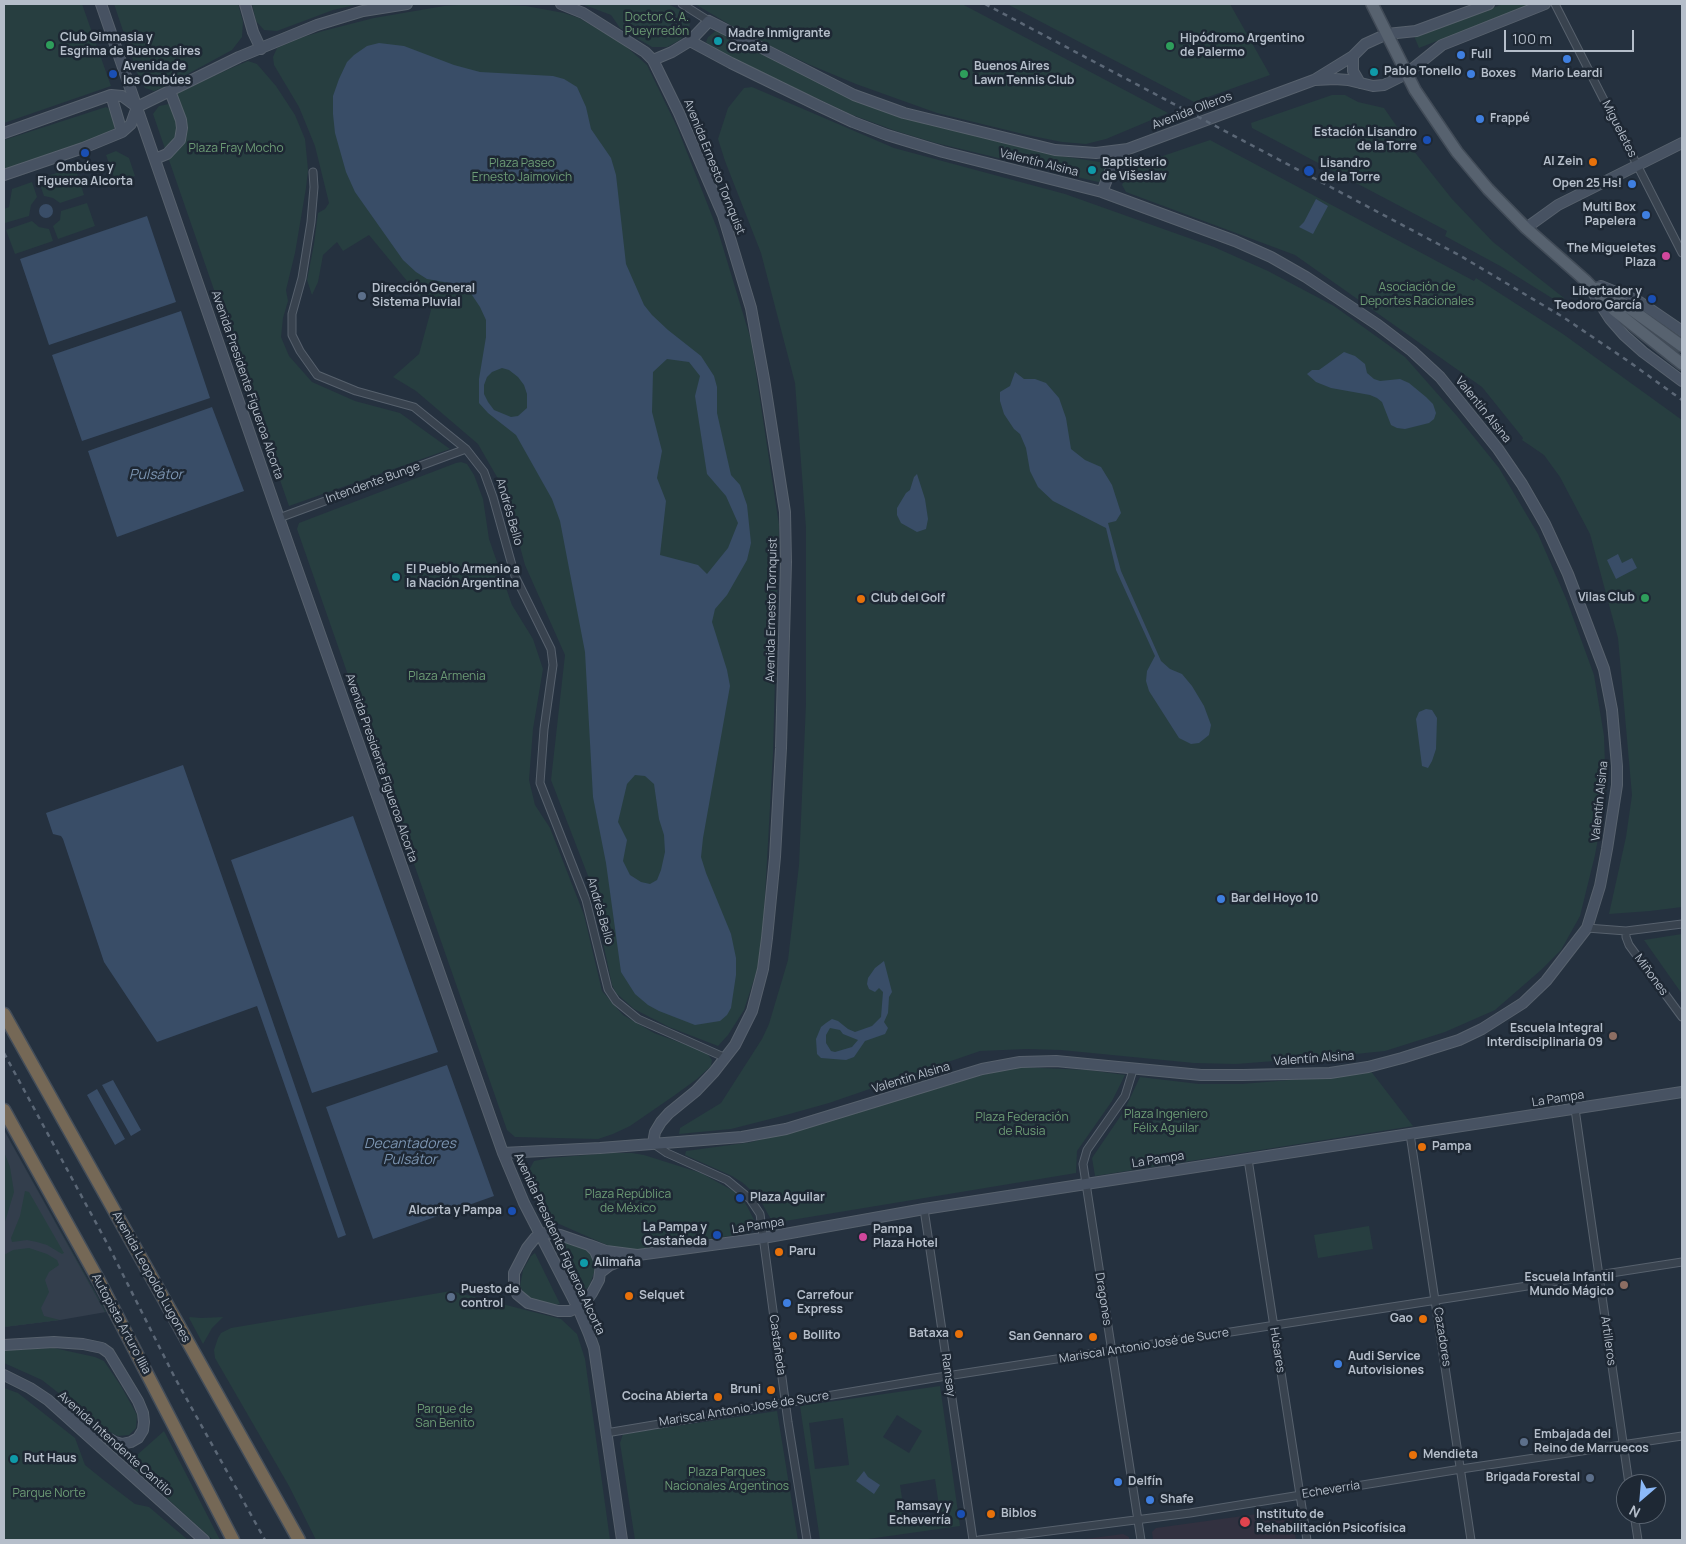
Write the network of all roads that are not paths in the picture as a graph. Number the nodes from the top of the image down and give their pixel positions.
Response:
1 (101, 4) edge
2 (245, 4) edge
3 (407, 4) edge
4 (561, 4) edge
5 (682, 4) edge
6 (1372, 4) edge
7 (1489, 4) edge
8 (1545, 4) edge
9 (1555, 4) edge
10 (709, 21) junction
11 (1387, 34) junction
12 (690, 41) junction
13 (261, 49) junction
14 (1353, 56) junction
15 (653, 60) junction
16 (1406, 74) junction
17 (1314, 80) junction
18 (1360, 83) junction
19 (170, 91) junction
20 (112, 95) junction
21 (137, 107) junction
22 (122, 132) junction
23 (4, 133) edge
24 (1682, 143) edge
25 (1128, 149) junction
26 (1096, 153) junction
27 (155, 159) junction
28 (1637, 165) junction
29 (313, 172) dead end
30 (1109, 172) junction
31 (4, 175) edge
32 (1102, 192) junction
33 (1526, 228) junction
34 (1682, 253) edge
35 (1586, 281) junction
36 (1682, 331) edge
37 (1682, 346) edge
38 (1682, 364) edge
39 (1682, 381) edge
40 (466, 449) junction
41 (279, 518) junction
42 (1682, 924) edge
43 (1587, 928) junction
44 (1626, 931) junction
45 (4, 1014) edge
46 (1682, 1017) edge
47 (726, 1058) junction
48 (1133, 1070) junction
49 (1682, 1092) edge
50 (1575, 1109) junction
51 (4, 1110) edge
52 (1410, 1134) junction
53 (653, 1143) junction
54 (504, 1153) junction
55 (1248, 1159) junction
56 (1086, 1184) junction
57 (924, 1209) junction
58 (540, 1234) junction
59 (763, 1238) junction
60 (589, 1245) junction
61 (638, 1256) junction
62 (1682, 1262) edge
63 (601, 1272) junction
64 (1598, 1276) junction
65 (1436, 1301) junction
66 (578, 1308) junction
67 (1274, 1326) junction
68 (4, 1345) edge
69 (1111, 1351) junction
70 (4, 1375) edge
71 (949, 1377) junction
72 (786, 1402) junction
73 (64, 1413) junction
74 (606, 1432) junction
75 (1682, 1436) edge
76 (1624, 1445) junction
77 (1461, 1469) junction
78 (1628, 1474) edge
79 (1300, 1496) junction
80 (1138, 1519) junction
81 (1636, 1524) edge
82 (204, 1540) edge
83 (233, 1540) edge
84 (298, 1540) edge
85 (622, 1540) edge
86 (807, 1540) edge
87 (973, 1540) edge
88 (979, 1540) edge
89 (1141, 1540) edge
90 (1306, 1540) edge
91 (1472, 1540) edge
92 (1638, 1540) edge

1 - 21 street, Avenida Presidente Figueroa Alcorta
2 - 13 street
3 - 13 street
4 - 15 street
5 - 10 street
6 - 11 main road
7 - 11 street, Avenida Olleros
8 - 16 street, Avenida Olleros
9 - 28 street, Migueletes
10 - 12 street
10 - 26 street, Valentín Alsina
11 - 14 street, Avenida Olleros
11 - 16 main road
12 - 15 street
12 - 32 street, Valentín Alsina
13 - 19 street
14 - 17 street, Avenida Olleros
14 - 18 street
15 - 47 street, Avenida Ernesto Tornquist
16 - 18 street, Avenida Olleros
16 - 33 main road
17 - 18 street, Avenida Olleros
17 - 25 street, Avenida Olleros
19 - 21 street
19 - 27 street
20 - 21 street
20 - 22 street
20 - 23 street
21 - 22 street
21 - 27 street, Avenida Presidente Figueroa Alcorta
22 - 31 street
24 - 28 street
25 - 26 street, Valentín Alsina
25 - 30 street, Avenida Olleros
26 - 30 street
27 - 41 street, Avenida Presidente Figueroa Alcorta
28 - 33 street
28 - 34 street, Migueletes
29 - 40 street, Andrés Bello
30 - 32 street, Avenida Olleros
32 - 43 street, Valentín Alsina
33 - 35 main road
35 - 36 street
35 - 37 main road
35 - 38 main road
35 - 39 street
40 - 41 street, Intendente Bunge
40 - 47 street, Andrés Bello
41 - 54 street, Avenida Presidente Figueroa Alcorta
42 - 44 street
43 - 44 street
43 - 48 street, Valentín Alsina
44 - 46 street, Miñones
45 - 84 highway, Avenida Leopoldo Lugones
47 - 53 street, Avenida Ernesto Tornquist
48 - 53 street, Valentín Alsina
48 - 56 street, Dragones
49 - 50 street, La Pampa
50 - 52 street, La Pampa
50 - 64 street, Artilleros
51 - 83 highway, Autopista Arturo Illia
52 - 55 street, La Pampa
52 - 65 street, Cazadores
53 - 54 street, Valentín Alsina
53 - 59 street, Castañeda
54 - 58 street, Avenida Presidente Figueroa Alcorta
55 - 56 street, La Pampa
55 - 67 street, Húsares
56 - 57 street, La Pampa
56 - 69 street, Dragones
57 - 59 street, La Pampa
57 - 71 street, Ramsay
58 - 60 street, La Pampa
58 - 66 street, Avenida Presidente Figueroa Alcorta
58 - 66 street
59 - 61 street, La Pampa
59 - 72 street, Castañeda
60 - 61 street, La Pampa
60 - 63 street
61 - 63 street, La Pampa
62 - 64 street, Mariscal Antonio José de Sucre
63 - 66 street
64 - 65 street, Mariscal Antonio José de Sucre
64 - 76 street, Artilleros
65 - 67 street, Mariscal Antonio José de Sucre
65 - 77 street, Cazadores
66 - 74 street, Avenida Presidente Figueroa Alcorta
67 - 69 street, Mariscal Antonio José de Sucre
67 - 79 street, Húsares
68 - 73 street
69 - 71 street, Mariscal Antonio José de Sucre
69 - 80 street, Dragones
70 - 73 street, Avenida Intendente Cantilo
71 - 72 street, Mariscal Antonio José de Sucre
71 - 87 street, Ramsay
72 - 74 street, Mariscal Antonio José de Sucre
72 - 86 street, Castañeda
73 - 82 street, Avenida Intendente Cantilo
74 - 85 street, Avenida Presidente Figueroa Alcorta
75 - 76 street, Echeverría
76 - 77 street, Echeverría
76 - 78 street, Artilleros
77 - 79 street, Echeverría
77 - 91 street, Cazadores
79 - 80 street, Echeverría
79 - 90 street, Húsares
80 - 88 street, Echeverría
80 - 89 street, Dragones
81 - 92 street

